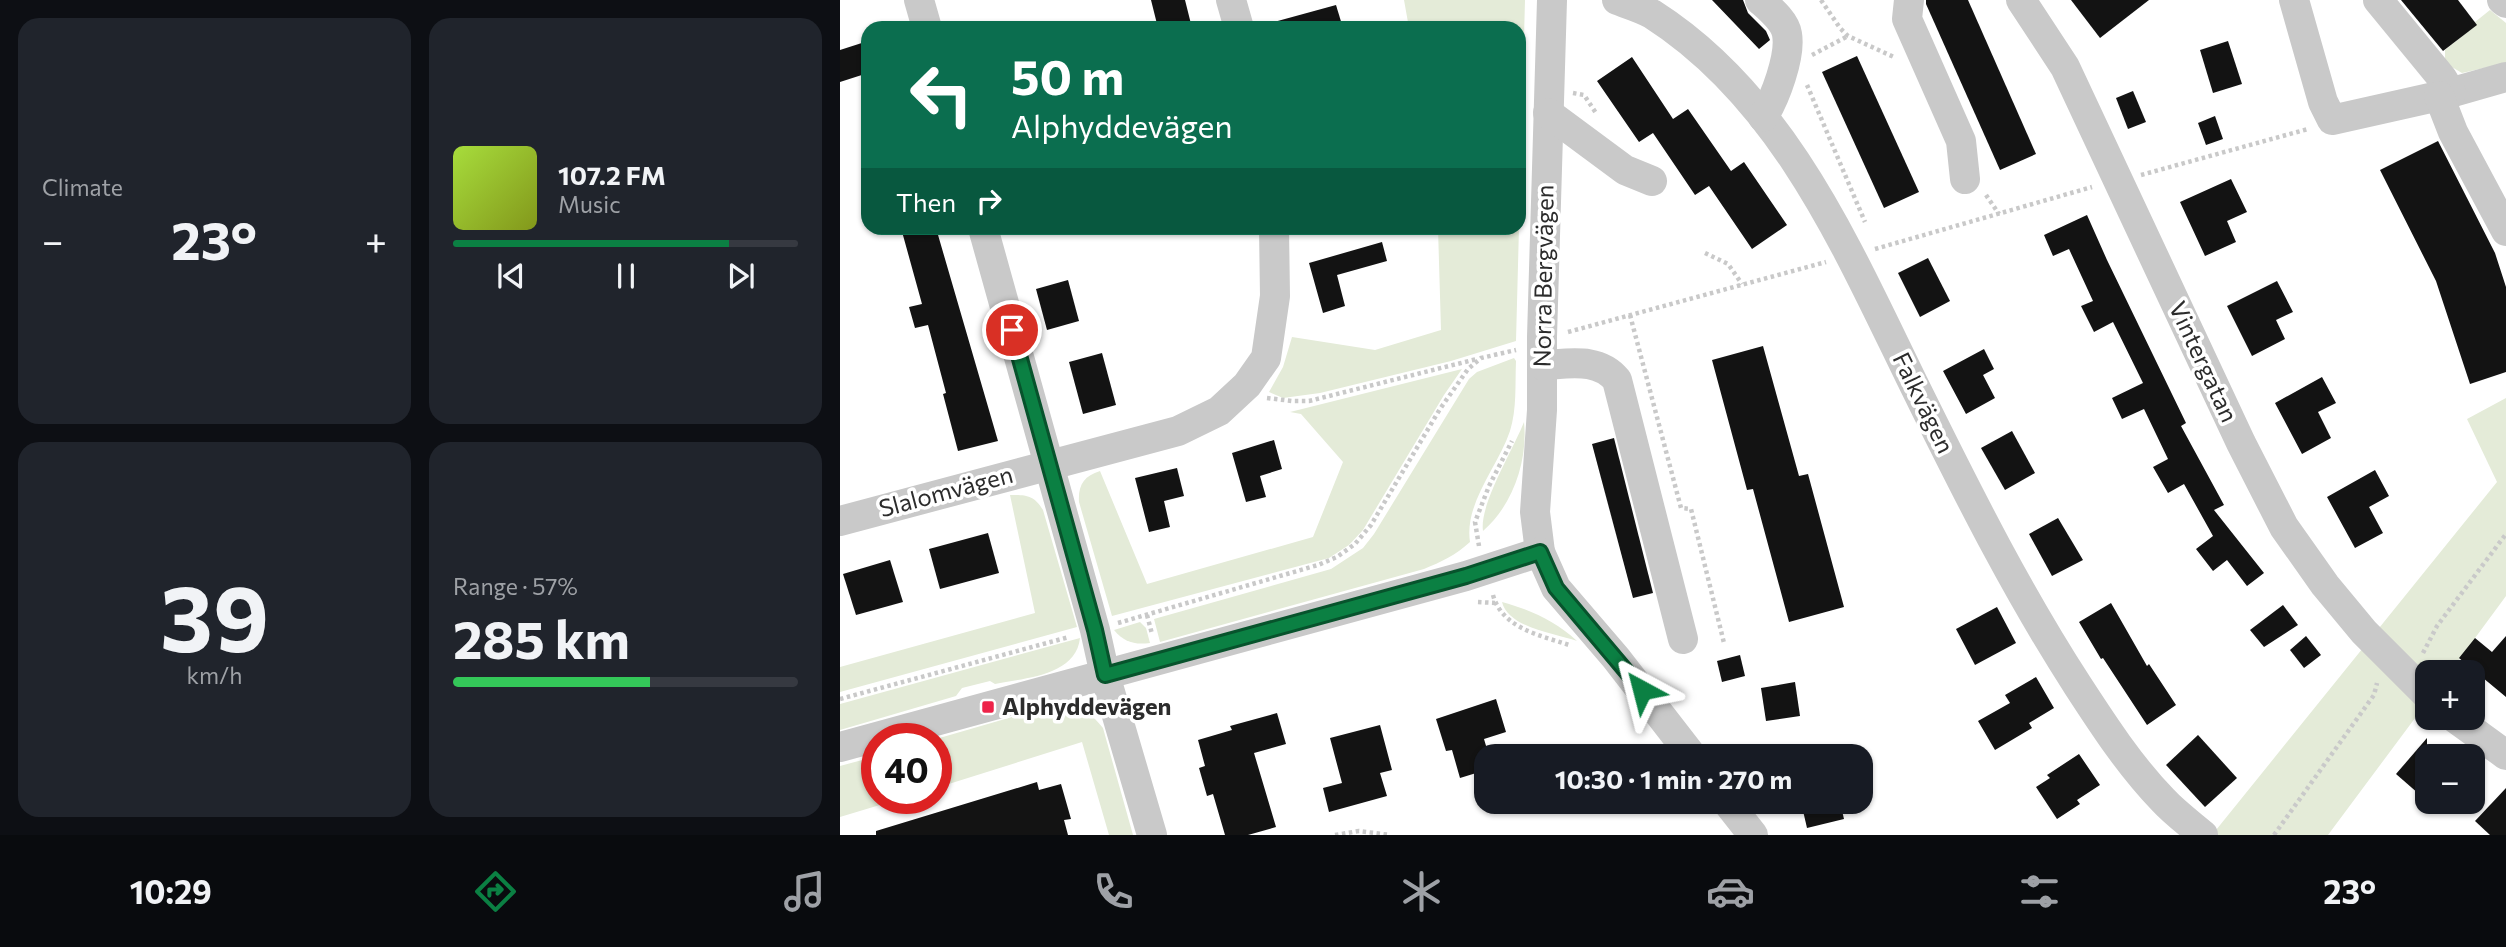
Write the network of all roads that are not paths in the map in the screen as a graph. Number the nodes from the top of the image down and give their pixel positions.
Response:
1 (919, 0) edge
2 (1231, 0) edge
3 (1552, 0) edge
4 (1617, 0) edge
5 (1760, 0) edge
6 (1909, 0) edge
7 (2021, 0) edge
8 (2294, 0) edge
9 (2378, 0) edge
10 (925, 21) edge
11 (1237, 21) edge
12 (2506, 77) edge
13 (2445, 94) junction
14 (1548, 113) junction
15 (1763, 117) junction
16 (1965, 179) dead end
17 (1652, 181) dead end
18 (2506, 231) edge
19 (985, 235) edge
20 (1275, 235) edge
21 (1531, 357) junction
22 (1049, 464) junction
23 (840, 521) edge
24 (1540, 552) junction
25 (1683, 639) dead end
26 (1105, 675) junction
27 (2415, 683) edge
28 (2472, 730) edge
29 (1683, 744) edge
30 (840, 747) edge
31 (2506, 755) edge
32 (1736, 814) edge
33 (1152, 835) edge
34 (1753, 835) edge
35 (2203, 835) edge

1 - 10 street
2 - 11 street
3 - 14 street, Norra Bergvägen
4 - 15 street, Falkvägen
5 - 15 street
6 - 16 street
7 - 27 street, Vintergatan
8 - 13 street
9 - 13 street
12 - 13 street
13 - 18 street
14 - 17 street
14 - 21 street, Norra Bergvägen
15 - 35 street, Falkvägen
19 - 22 street
20 - 22 street, Slalomvägen
21 - 24 street, Norra Bergvägen
21 - 25 street
22 - 23 street, Slalomvägen
22 - 26 street
24 - 26 street
24 - 29 street, Norra Bergvägen
26 - 30 street
26 - 33 street
28 - 31 street
32 - 34 street

